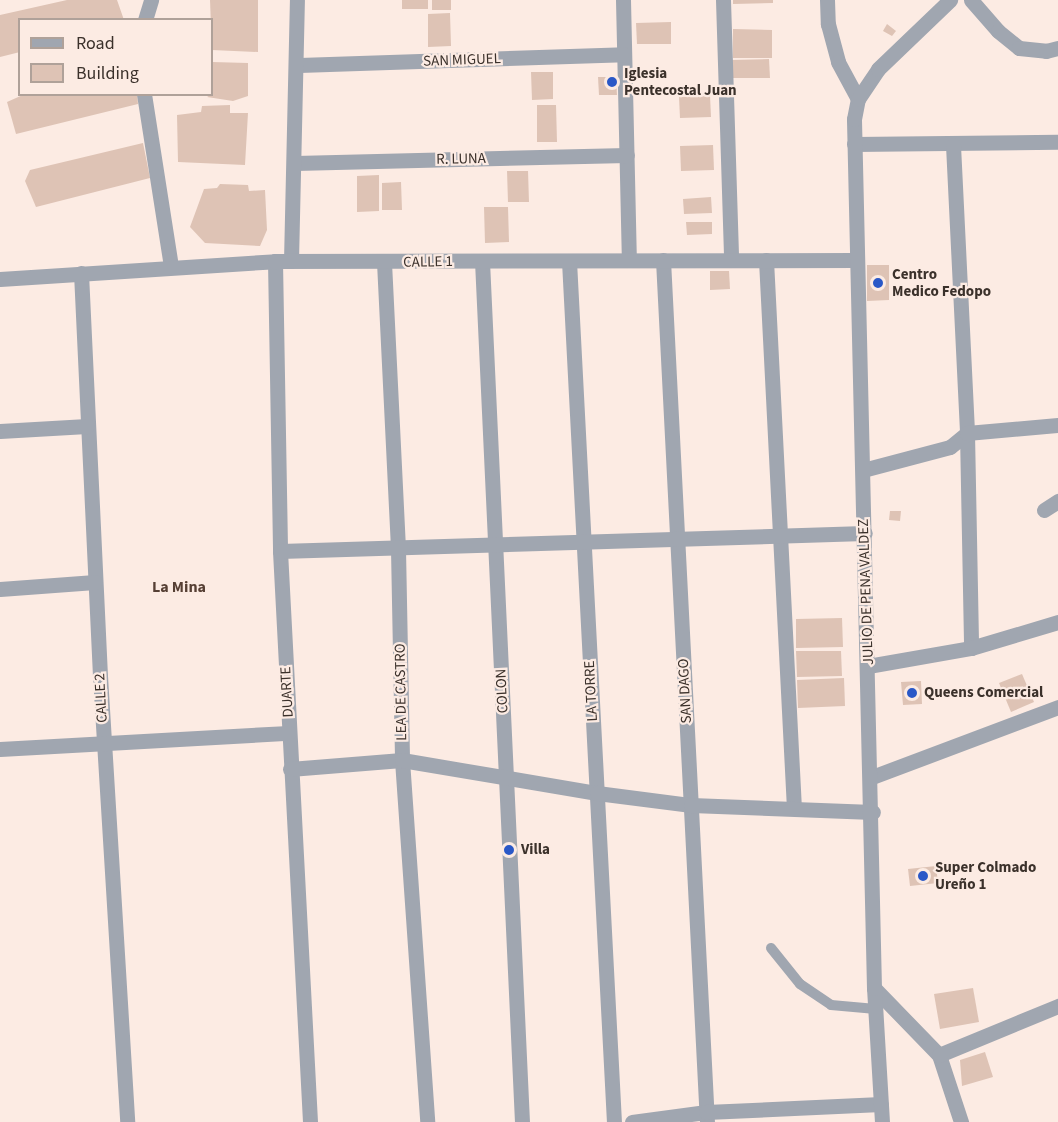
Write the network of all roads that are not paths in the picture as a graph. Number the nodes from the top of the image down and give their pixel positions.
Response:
1 (151, 0) edge
2 (297, 0) edge
3 (623, 0) edge
4 (723, 0) edge
5 (827, 0) edge
6 (950, 0) edge
7 (971, 0) edge
8 (146, 18) edge
9 (1058, 48) edge
10 (624, 54) junction
11 (299, 65) junction
12 (144, 96) edge
13 (858, 99) junction
14 (1058, 142) edge
15 (854, 144) junction
16 (953, 145) junction
17 (627, 155) junction
18 (295, 163) junction
19 (629, 260) junction
20 (663, 260) junction
21 (731, 260) junction
22 (766, 260) junction
23 (856, 260) junction
24 (275, 261) junction
25 (291, 261) junction
26 (482, 261) junction
27 (569, 261) junction
28 (384, 262) junction
29 (171, 267) junction
30 (81, 273) junction
31 (0, 279) edge
32 (1058, 425) edge
33 (87, 426) junction
34 (0, 431) edge
35 (967, 433) junction
36 (863, 470) junction
37 (1058, 501) edge
38 (1044, 510) dead end
39 (865, 533) junction
40 (780, 536) junction
41 (677, 540) junction
42 (584, 544) junction
43 (495, 547) junction
44 (398, 549) junction
45 (280, 551) junction
46 (95, 582) junction
47 (0, 589) edge
48 (1058, 622) edge
49 (971, 648) junction
50 (868, 666) junction
51 (1058, 707) edge
52 (289, 733) junction
53 (104, 742) junction
54 (0, 749) edge
55 (402, 760) junction
56 (290, 769) junction
57 (506, 776) junction
58 (872, 777) junction
59 (597, 793) junction
60 (691, 805) junction
61 (794, 808) junction
62 (873, 812) junction
63 (771, 948) dead end
64 (874, 988) junction
65 (1058, 1006) edge
66 (876, 1010) junction
67 (939, 1055) junction
68 (881, 1104) junction
69 (706, 1117) edge
70 (127, 1122) edge
71 (310, 1122) edge
72 (427, 1122) edge
73 (522, 1122) edge
74 (614, 1122) edge
75 (632, 1122) edge
76 (882, 1122) edge
77 (961, 1122) edge

1 - 8 street
2 - 11 street
3 - 10 street
4 - 21 street
5 - 13 street
6 - 13 street, JULIO DE PENA VALDEZ
7 - 9 street
10 - 11 street, SAN MIGUEL
10 - 17 street
11 - 18 street
12 - 29 street
13 - 15 street, JULIO DE PENA VALDEZ
14 - 16 street
15 - 16 street
15 - 23 street, JULIO DE PENA VALDEZ
16 - 35 street
17 - 18 street, R. LUNA
17 - 19 street
18 - 25 street
19 - 20 street, CALLE 1
19 - 27 street, CALLE 1
20 - 21 street, CALLE 1
20 - 41 street, SAN DAGO
21 - 22 street, CALLE 1
22 - 23 street, CALLE 1
22 - 40 street
23 - 36 street, JULIO DE PENA VALDEZ
24 - 25 street, CALLE 1
24 - 29 street, CALLE 1
24 - 45 street, DUARTE
25 - 28 street, CALLE 1
26 - 27 street, CALLE 1
26 - 28 street, CALLE 1
26 - 43 street, COLON
27 - 42 street, LA TORRE
28 - 44 street, LEA DE CASTRO
29 - 30 street, CALLE 1
30 - 31 street, CALLE 1
30 - 33 street, CALLE 2
32 - 35 street
33 - 34 street
33 - 46 street, CALLE 2
35 - 36 street
35 - 49 street
36 - 39 street, JULIO DE PENA VALDEZ
37 - 38 street
39 - 40 street
39 - 50 street, JULIO DE PENA VALDEZ
40 - 41 street
40 - 61 street
41 - 42 street
41 - 60 street, SAN DAGO
42 - 43 street
42 - 59 street, LA TORRE
43 - 44 street
43 - 57 street, COLON
44 - 45 street
44 - 55 street, LEA DE CASTRO
45 - 52 street, DUARTE
46 - 47 street
46 - 53 street, CALLE 2
48 - 49 street
49 - 50 street
50 - 58 street, JULIO DE PENA VALDEZ
51 - 58 street
52 - 53 street
52 - 56 street, DUARTE
53 - 54 street
53 - 70 street, CALLE 2
55 - 56 street
55 - 57 street
55 - 72 street, LEA DE CASTRO
56 - 71 street, DUARTE
57 - 59 street
57 - 73 street, COLON
58 - 62 street, JULIO DE PENA VALDEZ
59 - 60 street
59 - 74 street, LA TORRE
60 - 61 street
60 - 69 street, SAN DAGO
61 - 62 street
62 - 64 street, JULIO DE PENA VALDEZ
63 - 66 lane
64 - 66 street, JULIO DE PENA VALDEZ
64 - 67 street
65 - 67 street
66 - 68 street, JULIO DE PENA VALDEZ
67 - 77 street
68 - 69 street
68 - 76 street, JULIO DE PENA VALDEZ
69 - 75 street

